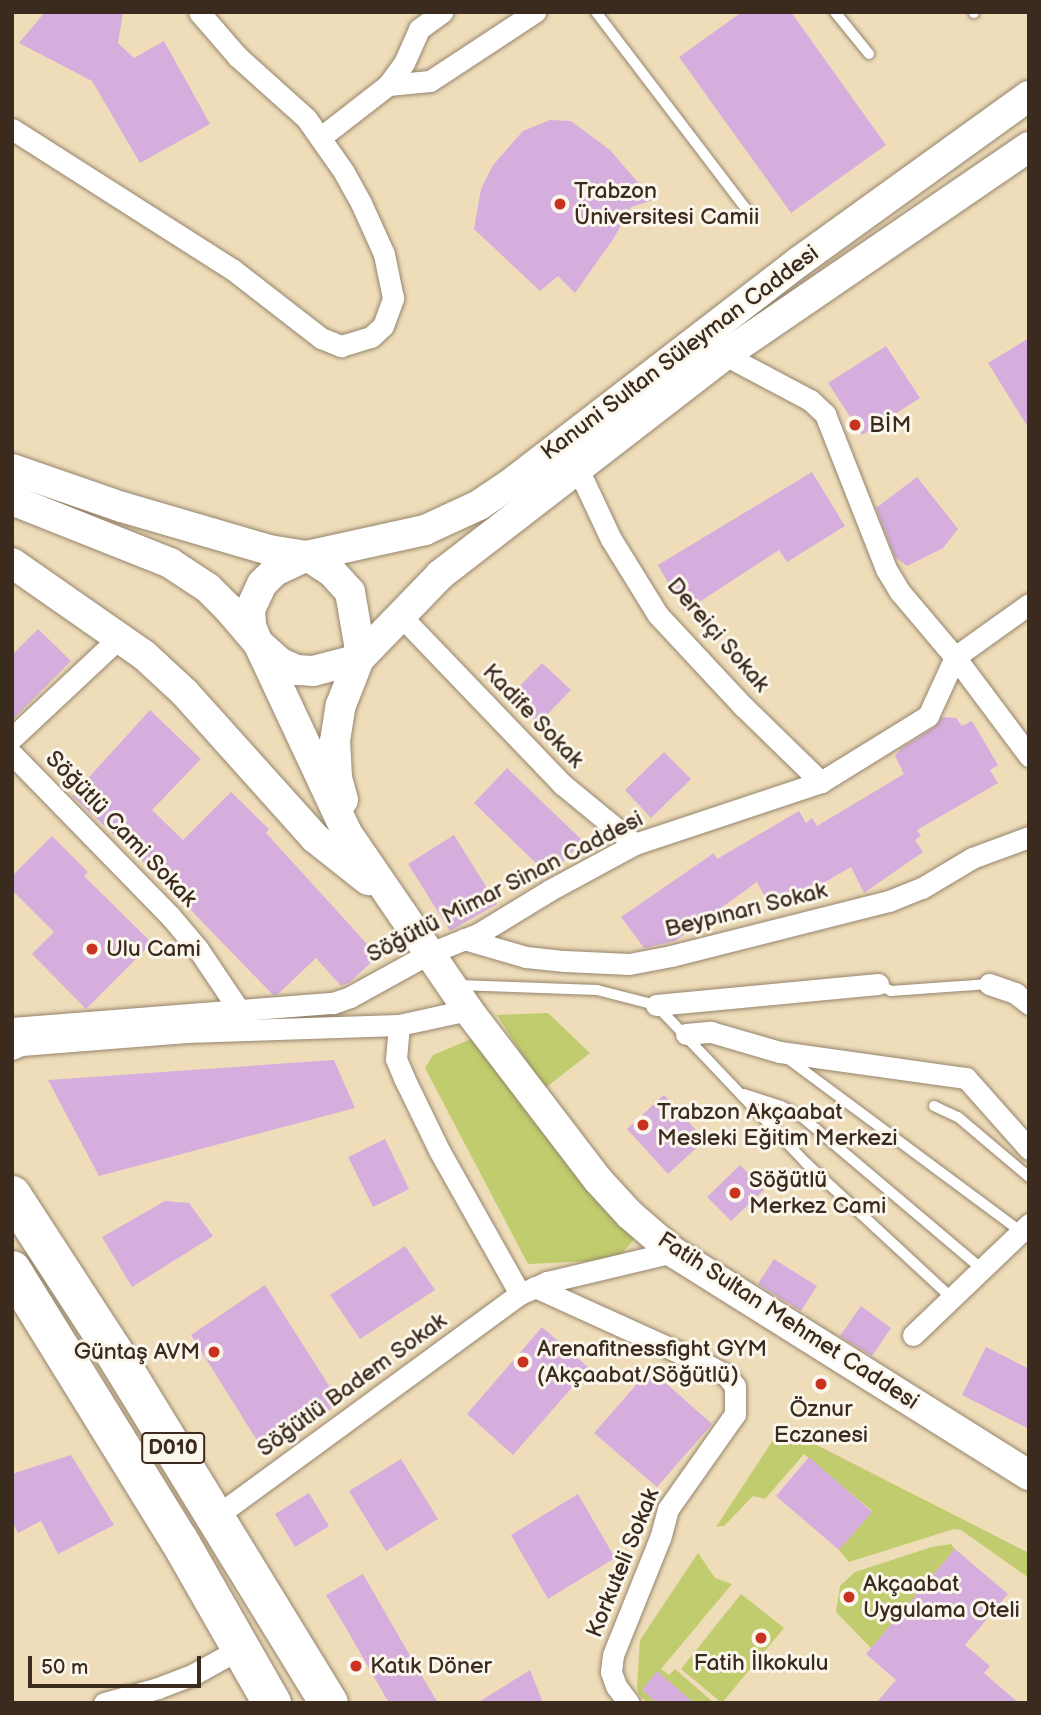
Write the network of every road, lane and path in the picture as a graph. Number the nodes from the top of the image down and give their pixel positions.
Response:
1 (199, 12) edge
2 (443, 12) edge
3 (536, 12) edge
4 (596, 12) edge
5 (835, 12) edge
6 (413, 21) edge
7 (869, 54) dead end
8 (388, 85) junction
9 (1029, 96) edge
10 (12, 129) edge
11 (321, 137) junction
12 (1029, 147) edge
13 (747, 210) dead end
14 (725, 355) junction
15 (12, 469) edge
16 (578, 469) junction
17 (12, 500) edge
18 (307, 556) junction
19 (12, 563) edge
20 (1029, 604) edge
21 (401, 616) junction
22 (120, 638) junction
23 (258, 643) junction
24 (955, 657) junction
25 (359, 659) junction
26 (12, 738) edge
27 (12, 754) edge
28 (1029, 756) edge
29 (821, 782) junction
30 (1029, 837) edge
31 (635, 844) junction
32 (371, 868) junction
33 (398, 904) junction
34 (464, 939) junction
35 (430, 953) junction
36 (878, 984) joint
37 (989, 984) joint
38 (452, 985) junction
39 (1029, 1004) edge
40 (656, 1005) junction
41 (239, 1010) junction
42 (468, 1010) junction
43 (399, 1025) junction
44 (12, 1028) edge
45 (686, 1034) junction
46 (12, 1049) edge
47 (780, 1052) junction
48 (741, 1094) junction
49 (934, 1106) dead end
50 (1029, 1149) edge
51 (1029, 1177) edge
52 (12, 1195) edge
53 (1025, 1228) edge
54 (673, 1252) junction
55 (982, 1269) junction
56 (12, 1270) edge
57 (528, 1290) junction
58 (951, 1298) junction
59 (913, 1335) dead end
60 (1029, 1475) edge
61 (215, 1517) junction
62 (241, 1648) junction
63 (103, 1703) edge
64 (272, 1703) edge
65 (329, 1703) edge
66 (629, 1703) edge

1 - 11 street
2 - 6 street
3 - 8 street
4 - 13 lane
5 - 7 lane
6 - 8 street
8 - 11 street
9 - 18 street, Kanuni Sultan Süleyman Caddesi
10 - 11 street
12 - 14 street, Kanuni Sultan Süleyman Caddesi
14 - 16 street, Kanuni Sultan Süleyman Caddesi
14 - 24 street
15 - 18 street, Fatih Sultan Mehmet Caddesi
16 - 21 street, Kanuni Sultan Süleyman Caddesi
16 - 29 street, Dereiçi Sokak
17 - 23 street, Fatih Sultan Mehmet Caddesi
18 - 23 street, Fatih Sultan Mehmet Caddesi
18 - 25 street, Fatih Sultan Mehmet Caddesi
19 - 22 street, Fatih Sultan Mehmet Caddesi
20 - 24 street, Söğütlü Mimar Sinan Caddesi
21 - 25 street, Kanuni Sultan Süleyman Caddesi
21 - 31 street, Kadife Sokak
22 - 26 street
22 - 33 street, Fatih Sultan Mehmet Caddesi
23 - 25 street, Fatih Sultan Mehmet Caddesi
23 - 32 street, Fatih Sultan Mehmet Caddesi
24 - 28 street
24 - 29 street, Söğütlü Mimar Sinan Caddesi
25 - 32 street, Fatih Sultan Mehmet Caddesi
27 - 41 street, Söğütlü Cami Sokak
29 - 31 street, Söğütlü Mimar Sinan Caddesi
30 - 34 street, Beypınarı Sokak
31 - 34 street, Söğütlü Mimar Sinan Caddesi
32 - 33 street, Fatih Sultan Mehmet Caddesi
33 - 35 street, Fatih Sultan Mehmet Caddesi
34 - 35 street, Söğütlü Mimar Sinan Caddesi
35 - 38 street, Fatih Sultan Mehmet Caddesi
35 - 41 street, Söğütlü Mimar Sinan Caddesi
36 - 37 lane
36 - 40 street
37 - 39 street
38 - 40 lane
38 - 42 street, Fatih Sultan Mehmet Caddesi
40 - 45 lane
41 - 44 street, Söğütlü Mimar Sinan Caddesi
42 - 43 street
42 - 54 street, Fatih Sultan Mehmet Caddesi
43 - 46 street
43 - 57 street
45 - 47 street
45 - 48 lane
47 - 50 street
47 - 53 lane
48 - 55 lane
48 - 58 lane
49 - 51 lane
52 - 61 highway, D010
53 - 55 street
54 - 57 street, Söğütlü Badem Sokak
54 - 60 street, Fatih Sultan Mehmet Caddesi
55 - 58 street
56 - 62 highway, D010
57 - 61 street, Söğütlü Badem Sokak
57 - 66 street, Korkuteli Sokak
58 - 59 street
61 - 65 highway, D010
62 - 63 street
62 - 64 highway, D010

